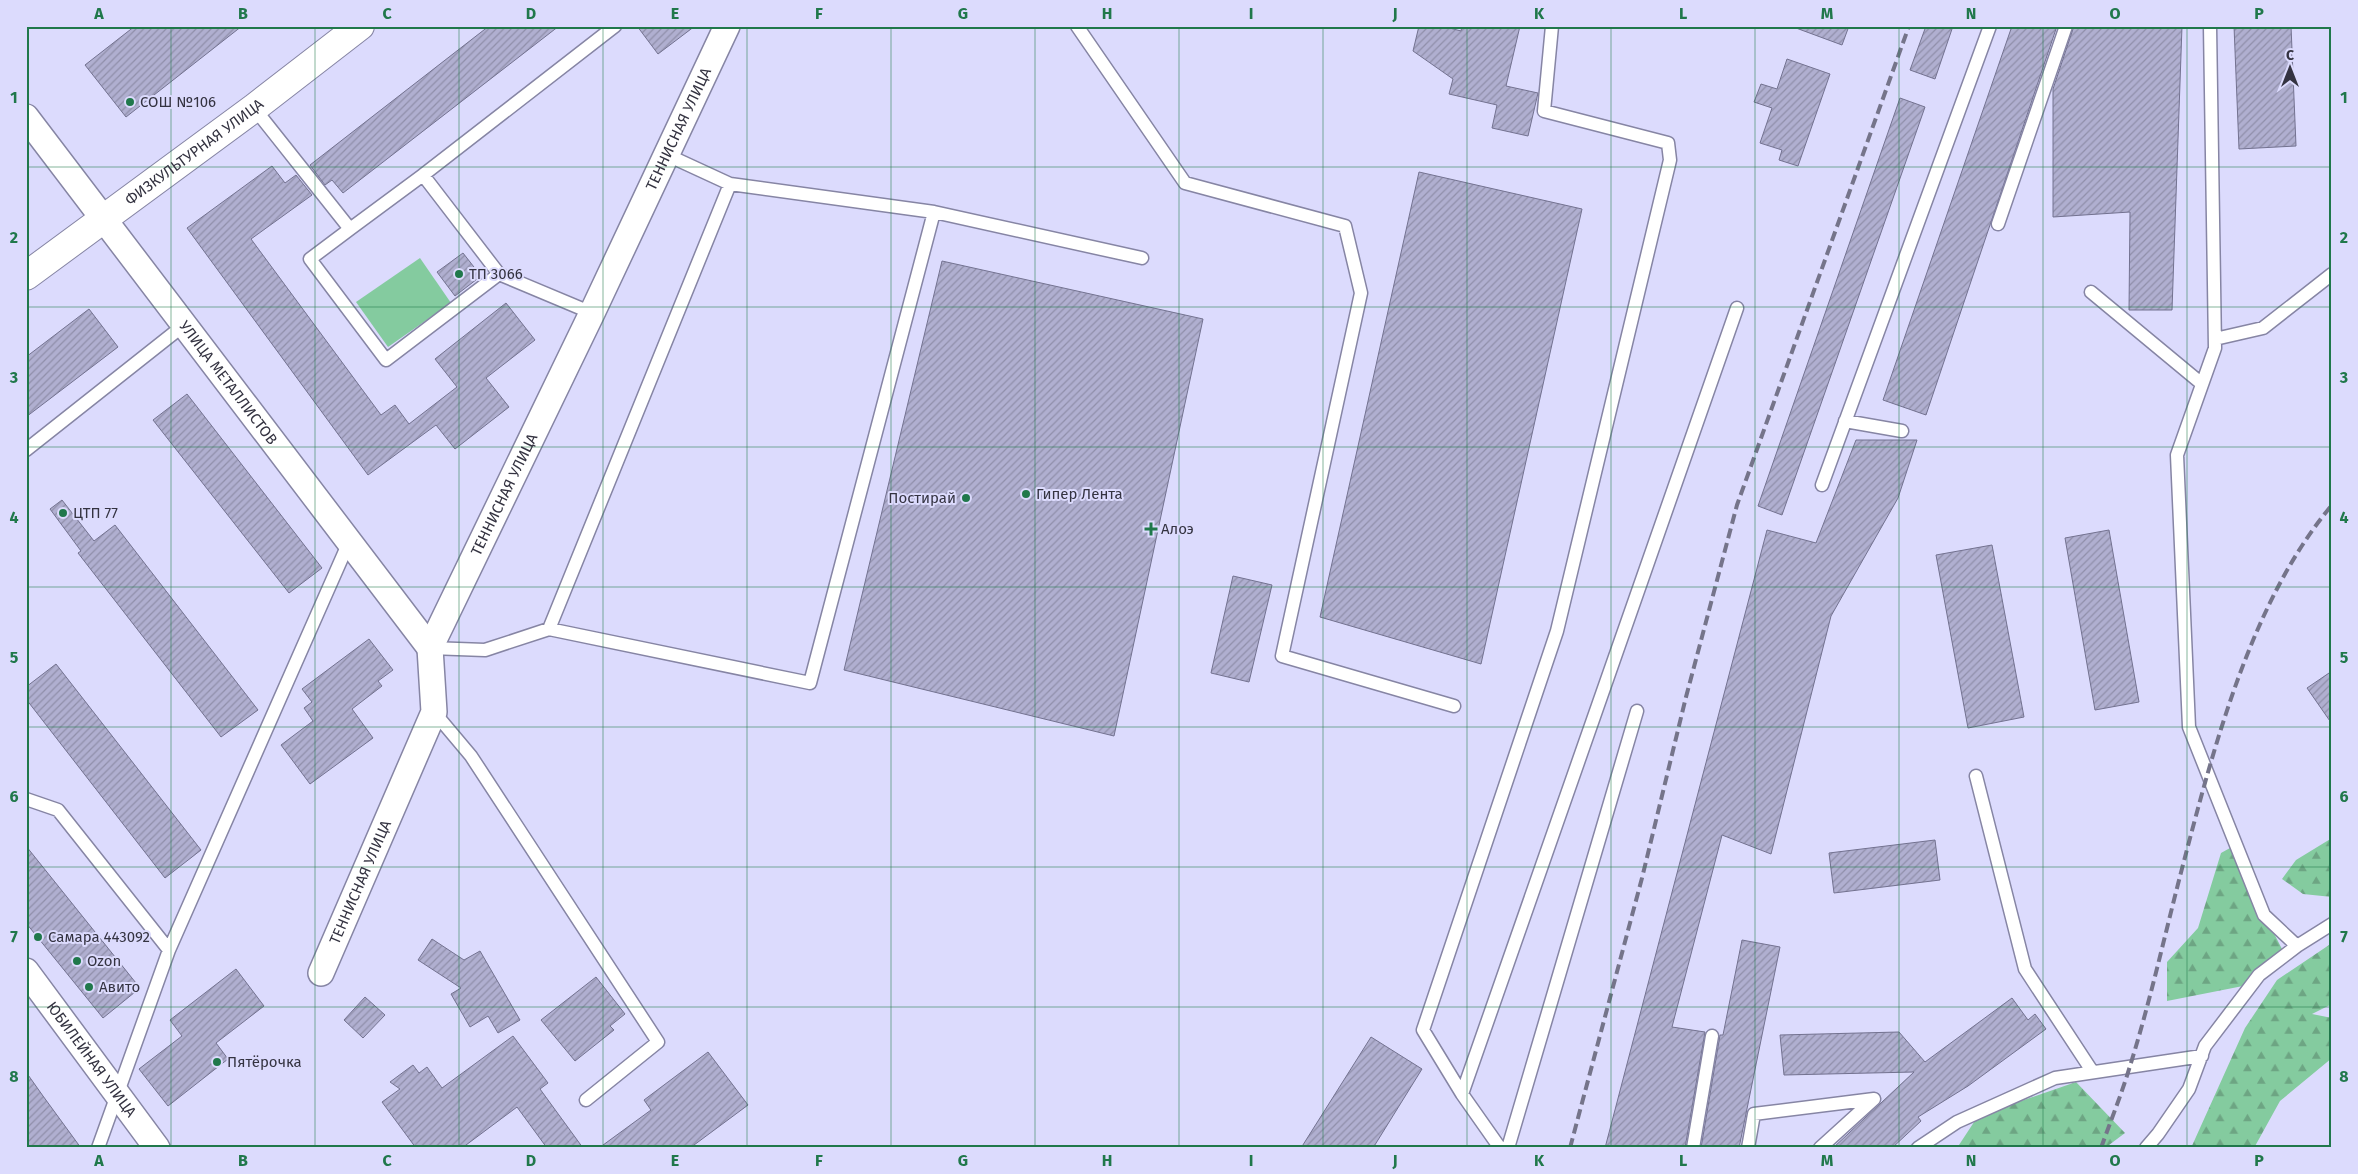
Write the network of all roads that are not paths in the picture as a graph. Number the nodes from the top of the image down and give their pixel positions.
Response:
1 (360, 26) edge
2 (615, 26) edge
3 (727, 26) edge
4 (1077, 26) edge
5 (1552, 26) edge
6 (1990, 26) edge
7 (2066, 26) edge
8 (2210, 26) edge
9 (254, 108) junction
10 (26, 117) edge
11 (665, 154) junction
12 (423, 175) junction
13 (730, 184) junction
14 (934, 212) junction
15 (103, 218) junction
16 (1998, 224) dead end
17 (350, 229) junction
18 (1142, 258) dead end
19 (499, 274) junction
20 (2332, 274) edge
21 (26, 276) edge
22 (2091, 292) dead end
23 (1737, 308) dead end
24 (592, 313) junction
25 (184, 325) junction
26 (2215, 338) junction
27 (2202, 384) junction
28 (1845, 421) junction
29 (1902, 432) dead end
30 (26, 450) edge
31 (1822, 485) dead end
32 (349, 542) junction
33 (549, 629) junction
34 (430, 648) junction
35 (1454, 706) dead end
36 (1637, 711) dead end
37 (434, 712) junction
38 (1976, 776) dead end
39 (26, 799) edge
40 (2332, 924) edge
41 (2297, 946) junction
42 (169, 950) junction
43 (26, 971) edge
44 (321, 973) dead end
45 (1712, 1036) dead end
46 (2202, 1056) junction
47 (2092, 1072) junction
48 (119, 1093) junction
49 (1462, 1094) junction
50 (586, 1100) dead end
51 (98, 1148) edge
52 (157, 1148) edge
53 (1500, 1148) edge
54 (1508, 1148) edge
55 (1692, 1148) edge
56 (1748, 1148) edge
57 (1820, 1148) edge
58 (1918, 1148) edge
59 (2146, 1148) edge

1 - 9 main road, ФИЗКУЛЬТУРНАЯ УЛИЦА
2 - 12 lane
3 - 11 street, ТЕННИСНАЯ УЛИЦА
4 - 35 lane
5 - 49 lane
6 - 28 lane
7 - 16 lane
8 - 26 lane
9 - 15 main road, ФИЗКУЛЬТУРНАЯ УЛИЦА
9 - 17 lane
10 - 15 street, УЛИЦА МЕТАЛЛИСТОВ
11 - 13 lane
11 - 24 street, ТЕННИСНАЯ УЛИЦА
12 - 17 lane
12 - 19 lane
13 - 14 lane
13 - 33 lane
14 - 18 lane
14 - 33 lane
15 - 21 main road, ФИЗКУЛЬТУРНАЯ УЛИЦА
15 - 25 street, УЛИЦА МЕТАЛЛИСТОВ
17 - 19 lane
19 - 24 lane
20 - 26 lane
22 - 27 lane
23 - 49 lane
24 - 34 street, ТЕННИСНАЯ УЛИЦА
25 - 30 lane
25 - 32 street, УЛИЦА МЕТАЛЛИСТОВ
26 - 27 lane
27 - 41 lane
28 - 29 lane
28 - 31 lane
32 - 34 street, УЛИЦА МЕТАЛЛИСТОВ
32 - 42 lane
33 - 34 lane
34 - 37 street, ТЕННИСНАЯ УЛИЦА
36 - 54 lane
37 - 44 street, ТЕННИСНАЯ УЛИЦА
37 - 50 lane
38 - 47 lane
39 - 42 lane
40 - 41 lane
41 - 46 lane
42 - 48 lane
43 - 48 street, ЮБИЛЕЙНАЯ УЛИЦА
45 - 55 lane
46 - 47 lane
46 - 59 lane
47 - 58 lane
48 - 51 lane
48 - 52 street, ЮБИЛЕЙНАЯ УЛИЦА
49 - 53 lane
56 - 57 lane

